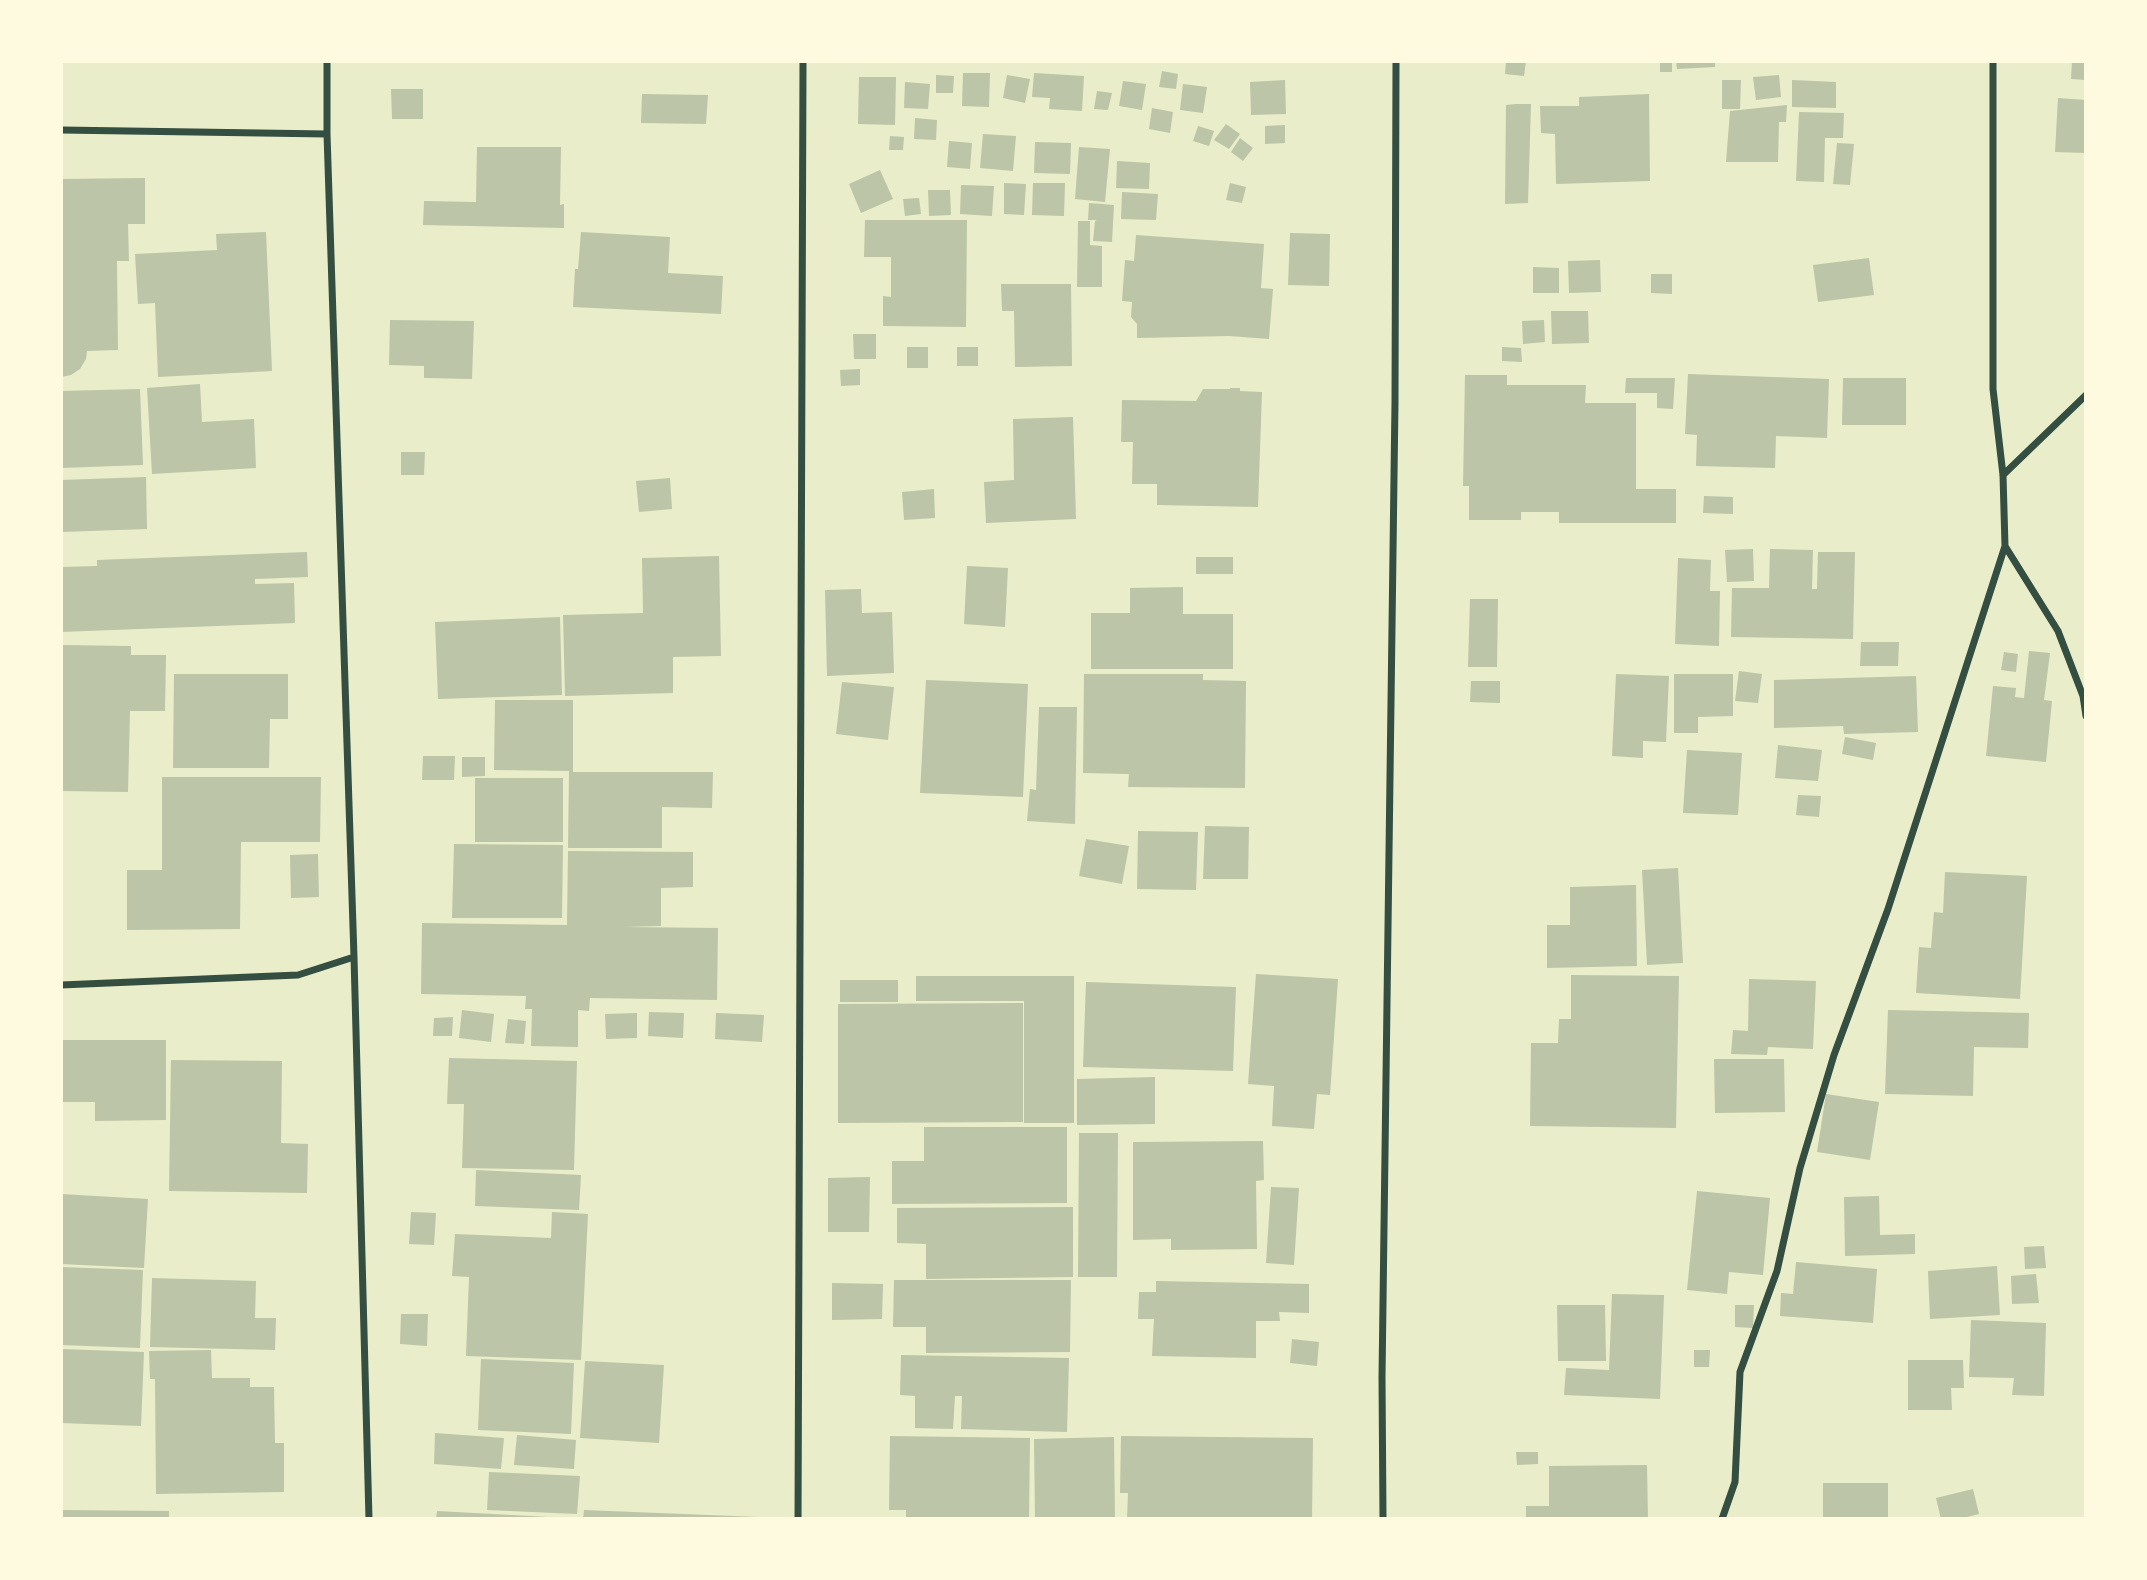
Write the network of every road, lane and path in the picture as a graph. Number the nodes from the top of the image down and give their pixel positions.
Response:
1 (327, 61) edge
2 (803, 61) edge
3 (1396, 61) edge
4 (1993, 61) edge
5 (61, 130) edge
6 (327, 134) junction
7 (2086, 395) edge
8 (2003, 475) junction
9 (2006, 546) junction
10 (2086, 716) edge
11 (354, 957) junction
12 (61, 985) edge
13 (369, 1519) edge
14 (798, 1519) edge
15 (1383, 1519) edge
16 (1722, 1519) edge

1 - 6 street
2 - 14 street
3 - 15 street
4 - 8 street
5 - 6 street
6 - 11 street
7 - 8 street
8 - 9 street
9 - 10 street
9 - 16 street
11 - 12 street
11 - 13 street

